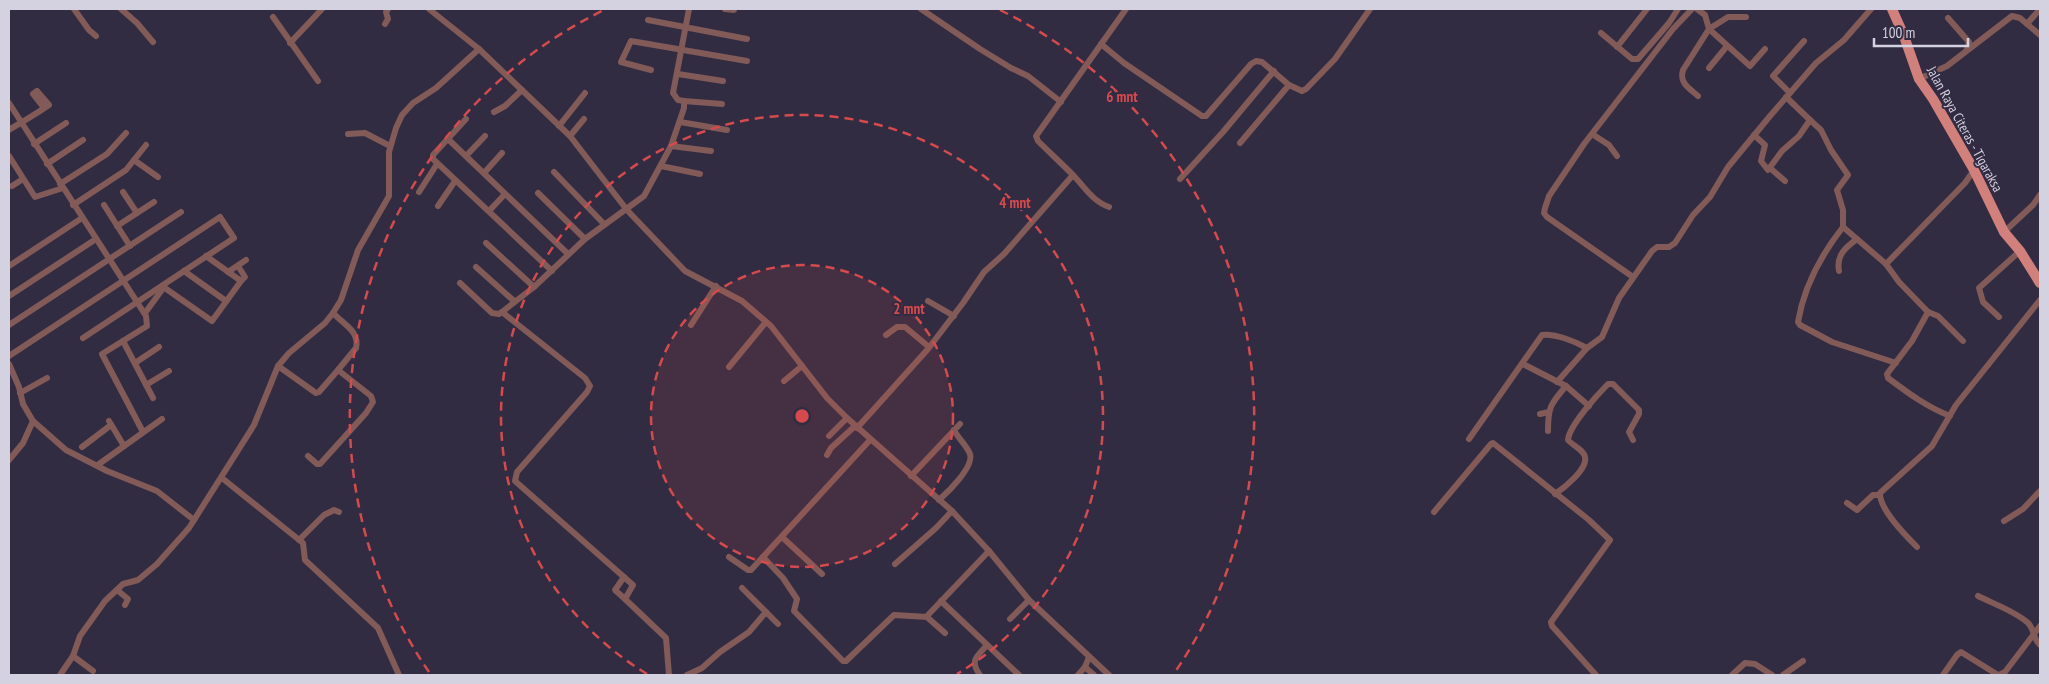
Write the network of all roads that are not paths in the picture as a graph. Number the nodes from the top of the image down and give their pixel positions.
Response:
1 (74, 9) edge
2 (121, 9) edge
3 (322, 9) edge
4 (388, 9) edge
5 (429, 9) edge
6 (688, 9) edge
7 (725, 9) edge
8 (921, 9) edge
9 (1126, 9) edge
10 (1370, 9) edge
11 (1648, 9) edge
12 (1678, 9) edge
13 (1692, 9) edge
14 (1697, 9) edge
15 (1872, 9) edge
16 (1892, 9) edge
17 (2040, 9) edge
18 (734, 10) dead end
19 (273, 16) dead end
20 (1746, 17) dead end
21 (1948, 18) dead end
22 (648, 20) dead end
23 (385, 24) dead end
24 (2027, 24) junction
25 (686, 27) junction
26 (1709, 30) junction
27 (1601, 34) dead end
28 (2040, 35) edge
29 (96, 36) dead end
30 (747, 39) dead end
31 (1804, 41) dead end
32 (153, 42) dead end
33 (290, 43) junction
34 (1101, 44) junction
35 (1726, 46) junction
36 (1617, 47) junction
37 (479, 49) junction
38 (1765, 49) dead end
39 (1967, 49) junction
40 (682, 50) junction
41 (747, 61) dead end
42 (1709, 68) dead end
43 (651, 70) dead end
44 (1274, 71) junction
45 (678, 74) junction
46 (1919, 79) junction
47 (318, 81) dead end
48 (723, 81) dead end
49 (1289, 85) junction
50 (522, 90) junction
51 (585, 93) dead end
52 (1788, 95) junction
53 (1698, 96) dead end
54 (684, 101) junction
55 (1061, 102) junction
56 (9, 103) edge
57 (722, 104) dead end
58 (44, 108) dead end
59 (494, 112) dead end
60 (466, 119) dead end
61 (584, 119) dead end
62 (1810, 120) junction
63 (680, 122) junction
64 (20, 123) junction
65 (66, 123) dead end
66 (559, 126) junction
67 (9, 130) edge
68 (728, 130) dead end
69 (126, 133) dead end
70 (348, 134) dead end
71 (1592, 134) junction
72 (1754, 135) junction
73 (485, 136) dead end
74 (570, 136) junction
75 (448, 139) junction
76 (83, 140) dead end
77 (1240, 143) dead end
78 (34, 144) junction
79 (146, 145) dead end
80 (390, 146) junction
81 (671, 146) junction
82 (711, 151) dead end
83 (502, 153) dead end
84 (466, 156) junction
85 (1618, 156) dead end
86 (9, 158) edge
87 (134, 160) junction
88 (47, 164) junction
89 (437, 164) junction
90 (661, 166) junction
91 (1770, 168) junction
92 (1974, 170) junction
93 (554, 172) dead end
94 (484, 173) junction
95 (700, 174) dead end
96 (1073, 175) junction
97 (158, 177) dead end
98 (23, 179) junction
99 (1180, 179) dead end
100 (455, 181) junction
101 (1785, 181) dead end
102 (12, 186) dead end
103 (61, 186) junction
104 (123, 192) dead end
105 (419, 192) dead end
106 (538, 193) dead end
107 (505, 194) junction
108 (2040, 195) edge
109 (154, 202) dead end
110 (73, 205) junction
111 (104, 205) dead end
112 (438, 206) dead end
113 (1109, 207) dead end
114 (627, 210) junction
115 (181, 212) dead end
116 (489, 212) junction
117 (137, 213) junction
118 (82, 218) junction
119 (604, 224) junction
120 (117, 226) junction
121 (1843, 227) junction
122 (2004, 232) junction
123 (1857, 238) junction
124 (96, 239) junction
125 (585, 239) junction
126 (486, 243) dead end
127 (130, 246) junction
128 (2020, 251) junction
129 (568, 254) junction
130 (206, 256) junction
131 (109, 259) junction
132 (246, 260) dead end
133 (1886, 264) junction
134 (9, 266) edge
135 (238, 266) junction
136 (476, 267) dead end
137 (1839, 270) dead end
138 (184, 271) junction
139 (552, 271) junction
140 (228, 272) junction
141 (1633, 277) junction
142 (123, 280) junction
143 (242, 281) junction
144 (2040, 282) edge
145 (460, 283) dead end
146 (163, 286) junction
147 (716, 286) junction
148 (534, 287) junction
149 (9, 296) edge
150 (2040, 300) edge
151 (226, 301) junction
152 (514, 301) junction
153 (928, 301) dead end
154 (137, 302) junction
155 (502, 312) junction
156 (1928, 312) junction
157 (333, 313) junction
158 (145, 314) junction
159 (954, 316) junction
160 (1999, 317) dead end
161 (766, 322) junction
162 (9, 325) edge
163 (691, 325) dead end
164 (886, 335) dead end
165 (83, 338) dead end
166 (123, 340) junction
167 (1963, 341) dead end
168 (159, 347) dead end
169 (929, 347) junction
170 (1586, 348) junction
171 (9, 356) edge
172 (1896, 362) junction
173 (135, 363) junction
174 (9, 364) edge
175 (1523, 364) junction
176 (278, 366) junction
177 (802, 366) junction
178 (730, 367) dead end
179 (338, 370) junction
180 (168, 371) dead end
181 (47, 378) dead end
182 (784, 381) dead end
183 (1557, 382) junction
184 (146, 385) junction
185 (1566, 386) junction
186 (20, 393) junction
187 (153, 398) dead end
188 (1589, 406) junction
189 (1549, 412) junction
190 (1540, 414) dead end
191 (1950, 416) junction
192 (847, 418) junction
193 (162, 419) dead end
194 (33, 421) junction
195 (960, 424) dead end
196 (856, 427) junction
197 (954, 430) junction
198 (1548, 431) dead end
199 (143, 432) junction
200 (829, 436) dead end
201 (1469, 439) dead end
202 (870, 440) junction
203 (1633, 440) dead end
204 (124, 446) junction
205 (82, 447) dead end
206 (828, 455) dead end
207 (308, 456) dead end
208 (9, 460) edge
209 (99, 464) dead end
210 (911, 476) junction
211 (222, 478) junction
212 (2040, 491) edge
213 (1555, 494) junction
214 (1880, 495) junction
215 (939, 500) junction
216 (1847, 503) dead end
217 (952, 511) junction
218 (339, 512) dead end
219 (1434, 512) dead end
220 (194, 520) junction
221 (2004, 520) dead end
222 (782, 537) junction
223 (299, 540) junction
224 (1917, 547) dead end
225 (990, 552) junction
226 (729, 557) dead end
227 (763, 557) junction
228 (895, 564) dead end
229 (822, 574) dead end
230 (624, 577) junction
231 (742, 588) dead end
232 (117, 590) junction
233 (1978, 596) dead end
234 (625, 600) junction
235 (1029, 600) junction
236 (941, 601) junction
237 (126, 605) dead end
238 (766, 612) junction
239 (928, 617) junction
240 (1010, 619) dead end
241 (778, 624) dead end
242 (2040, 626) edge
243 (945, 633) dead end
244 (2034, 635) junction
245 (987, 645) junction
246 (2040, 645) edge
247 (73, 656) junction
248 (1089, 657) junction
249 (1803, 660) dead end
250 (1085, 668) junction
251 (92, 671) dead end
252 (60, 675) edge
253 (399, 675) edge
254 (669, 675) edge
255 (687, 675) edge
256 (980, 675) edge
257 (1019, 675) edge
258 (1078, 675) edge
259 (1094, 675) edge
260 (1110, 675) edge
261 (1596, 675) edge
262 (1732, 675) edge
263 (1772, 675) edge
264 (1783, 675) edge
265 (1943, 675) edge
266 (1998, 675) edge

1 - 29 street
2 - 32 street
3 - 33 street
4 - 23 street
5 - 37 street
6 - 25 street
7 - 18 street
8 - 55 street
9 - 34 street
10 - 49 street
11 - 36 street
12 - 36 street
13 - 71 street
14 - 26 street
15 - 52 street
16 - 46 main road, Jalan Raya Citeras - Tigaraksa
17 - 24 street
19 - 33 street
20 - 26 street
21 - 39 street
22 - 25 street
24 - 28 street
24 - 39 street
25 - 30 street
25 - 40 street
26 - 35 street
26 - 53 street
27 - 36 street
31 - 52 street
33 - 47 street
34 - 44 street
34 - 55 street
35 - 38 street
35 - 42 street
37 - 50 street
37 - 80 street
39 - 46 street
40 - 41 street
40 - 43 street
40 - 45 street
44 - 49 street
44 - 99 street
45 - 48 street
45 - 54 street
46 - 92 main road, Jalan Raya Citeras - Tigaraksa
49 - 77 street
50 - 59 street
50 - 66 street
51 - 66 street
52 - 62 street
52 - 72 street
54 - 57 street
54 - 63 street
55 - 96 street
56 - 64 street
58 - 64 street
60 - 75 street
61 - 74 street
62 - 91 street
62 - 121 street
63 - 68 street
63 - 81 street
64 - 67 street
64 - 78 street
65 - 78 street
66 - 74 street
69 - 103 street
70 - 80 street
71 - 85 street
71 - 141 street
72 - 91 street
72 - 141 street
73 - 84 street
74 - 114 street
75 - 84 street
75 - 89 street
76 - 88 street
78 - 88 street
79 - 87 street
80 - 157 street
81 - 82 street
81 - 90 street
83 - 94 street
84 - 94 street
86 - 98 street
87 - 97 street
87 - 110 street
88 - 103 street
89 - 100 street
89 - 105 street
90 - 95 street
90 - 114 street
91 - 101 street
92 - 122 main road, Jalan Raya Citeras - Tigaraksa
92 - 133 street
93 - 119 street
94 - 107 street
96 - 113 street
96 - 159 street
98 - 102 street
98 - 103 street
100 - 112 street
100 - 116 street
103 - 110 street
104 - 117 street
106 - 125 street
107 - 116 street
107 - 129 street
108 - 122 street
109 - 117 street
110 - 118 street
111 - 120 street
114 - 119 street
114 - 147 street
115 - 127 street
116 - 139 street
117 - 120 street
118 - 124 street
118 - 134 street
119 - 125 street
120 - 127 street
121 - 123 street
121 - 172 street
122 - 128 main road, Jalan Raya Citeras - Tigaraksa
123 - 133 street
123 - 137 street
124 - 131 street
124 - 149 street
125 - 129 street
126 - 148 street
127 - 131 street
128 - 144 main road, Jalan Raya Citeras - Tigaraksa
128 - 160 street
129 - 139 street
130 - 138 street
130 - 140 street
130 - 142 street
131 - 142 street
131 - 162 street
132 - 135 street
133 - 156 street
135 - 140 street
135 - 143 street
136 - 152 street
138 - 146 street
138 - 151 street
139 - 148 street
140 - 143 street
141 - 170 street
142 - 154 street
142 - 171 street
143 - 151 street
145 - 155 street
146 - 151 street
146 - 154 street
146 - 158 street
147 - 161 street
147 - 163 street
148 - 152 street
150 - 191 street
152 - 155 street
153 - 159 street
154 - 158 street
154 - 165 street
155 - 230 street
156 - 167 street
156 - 172 street
157 - 176 street
157 - 179 street
158 - 166 street
159 - 169 street
161 - 177 street
161 - 178 street
164 - 169 street
166 - 173 street
166 - 199 street
168 - 173 street
169 - 196 street
170 - 175 street
170 - 183 street
172 - 191 street
173 - 184 street
174 - 186 street
175 - 183 street
175 - 201 street
176 - 179 street
176 - 211 street
177 - 182 street
177 - 192 street
179 - 207 street
180 - 184 street
181 - 186 street
183 - 185 street
184 - 187 street
185 - 188 street
185 - 189 street
186 - 194 street
188 - 203 street
188 - 213 street
189 - 190 street
189 - 198 street
191 - 214 street
192 - 196 street
192 - 200 street
193 - 199 street
194 - 208 street
194 - 220 street
195 - 197 street
196 - 202 street
196 - 206 street
197 - 210 street
197 - 215 street
199 - 204 street
202 - 210 street
202 - 222 street
204 - 205 street
204 - 209 street
210 - 215 street
211 - 220 street
211 - 223 street
212 - 221 street
213 - 219 street
213 - 261 street
214 - 216 street
214 - 224 street
215 - 217 street
217 - 225 street
217 - 228 street
218 - 223 street
220 - 232 street
222 - 227 street
222 - 229 street
223 - 253 street
225 - 235 street
225 - 236 street
226 - 227 street
227 - 239 street
230 - 234 street
230 - 234 street
231 - 238 street
232 - 237 street
232 - 247 street
233 - 244 street
234 - 254 street
235 - 240 street
235 - 248 street
236 - 239 street
236 - 245 street
238 - 241 street
238 - 255 street
239 - 243 street
242 - 244 street
244 - 246 street
244 - 266 street
245 - 256 street
245 - 257 street
247 - 251 street
247 - 252 street
248 - 250 street
248 - 260 street
249 - 264 street
250 - 258 street
250 - 259 street
262 - 263 street
265 - 266 street

